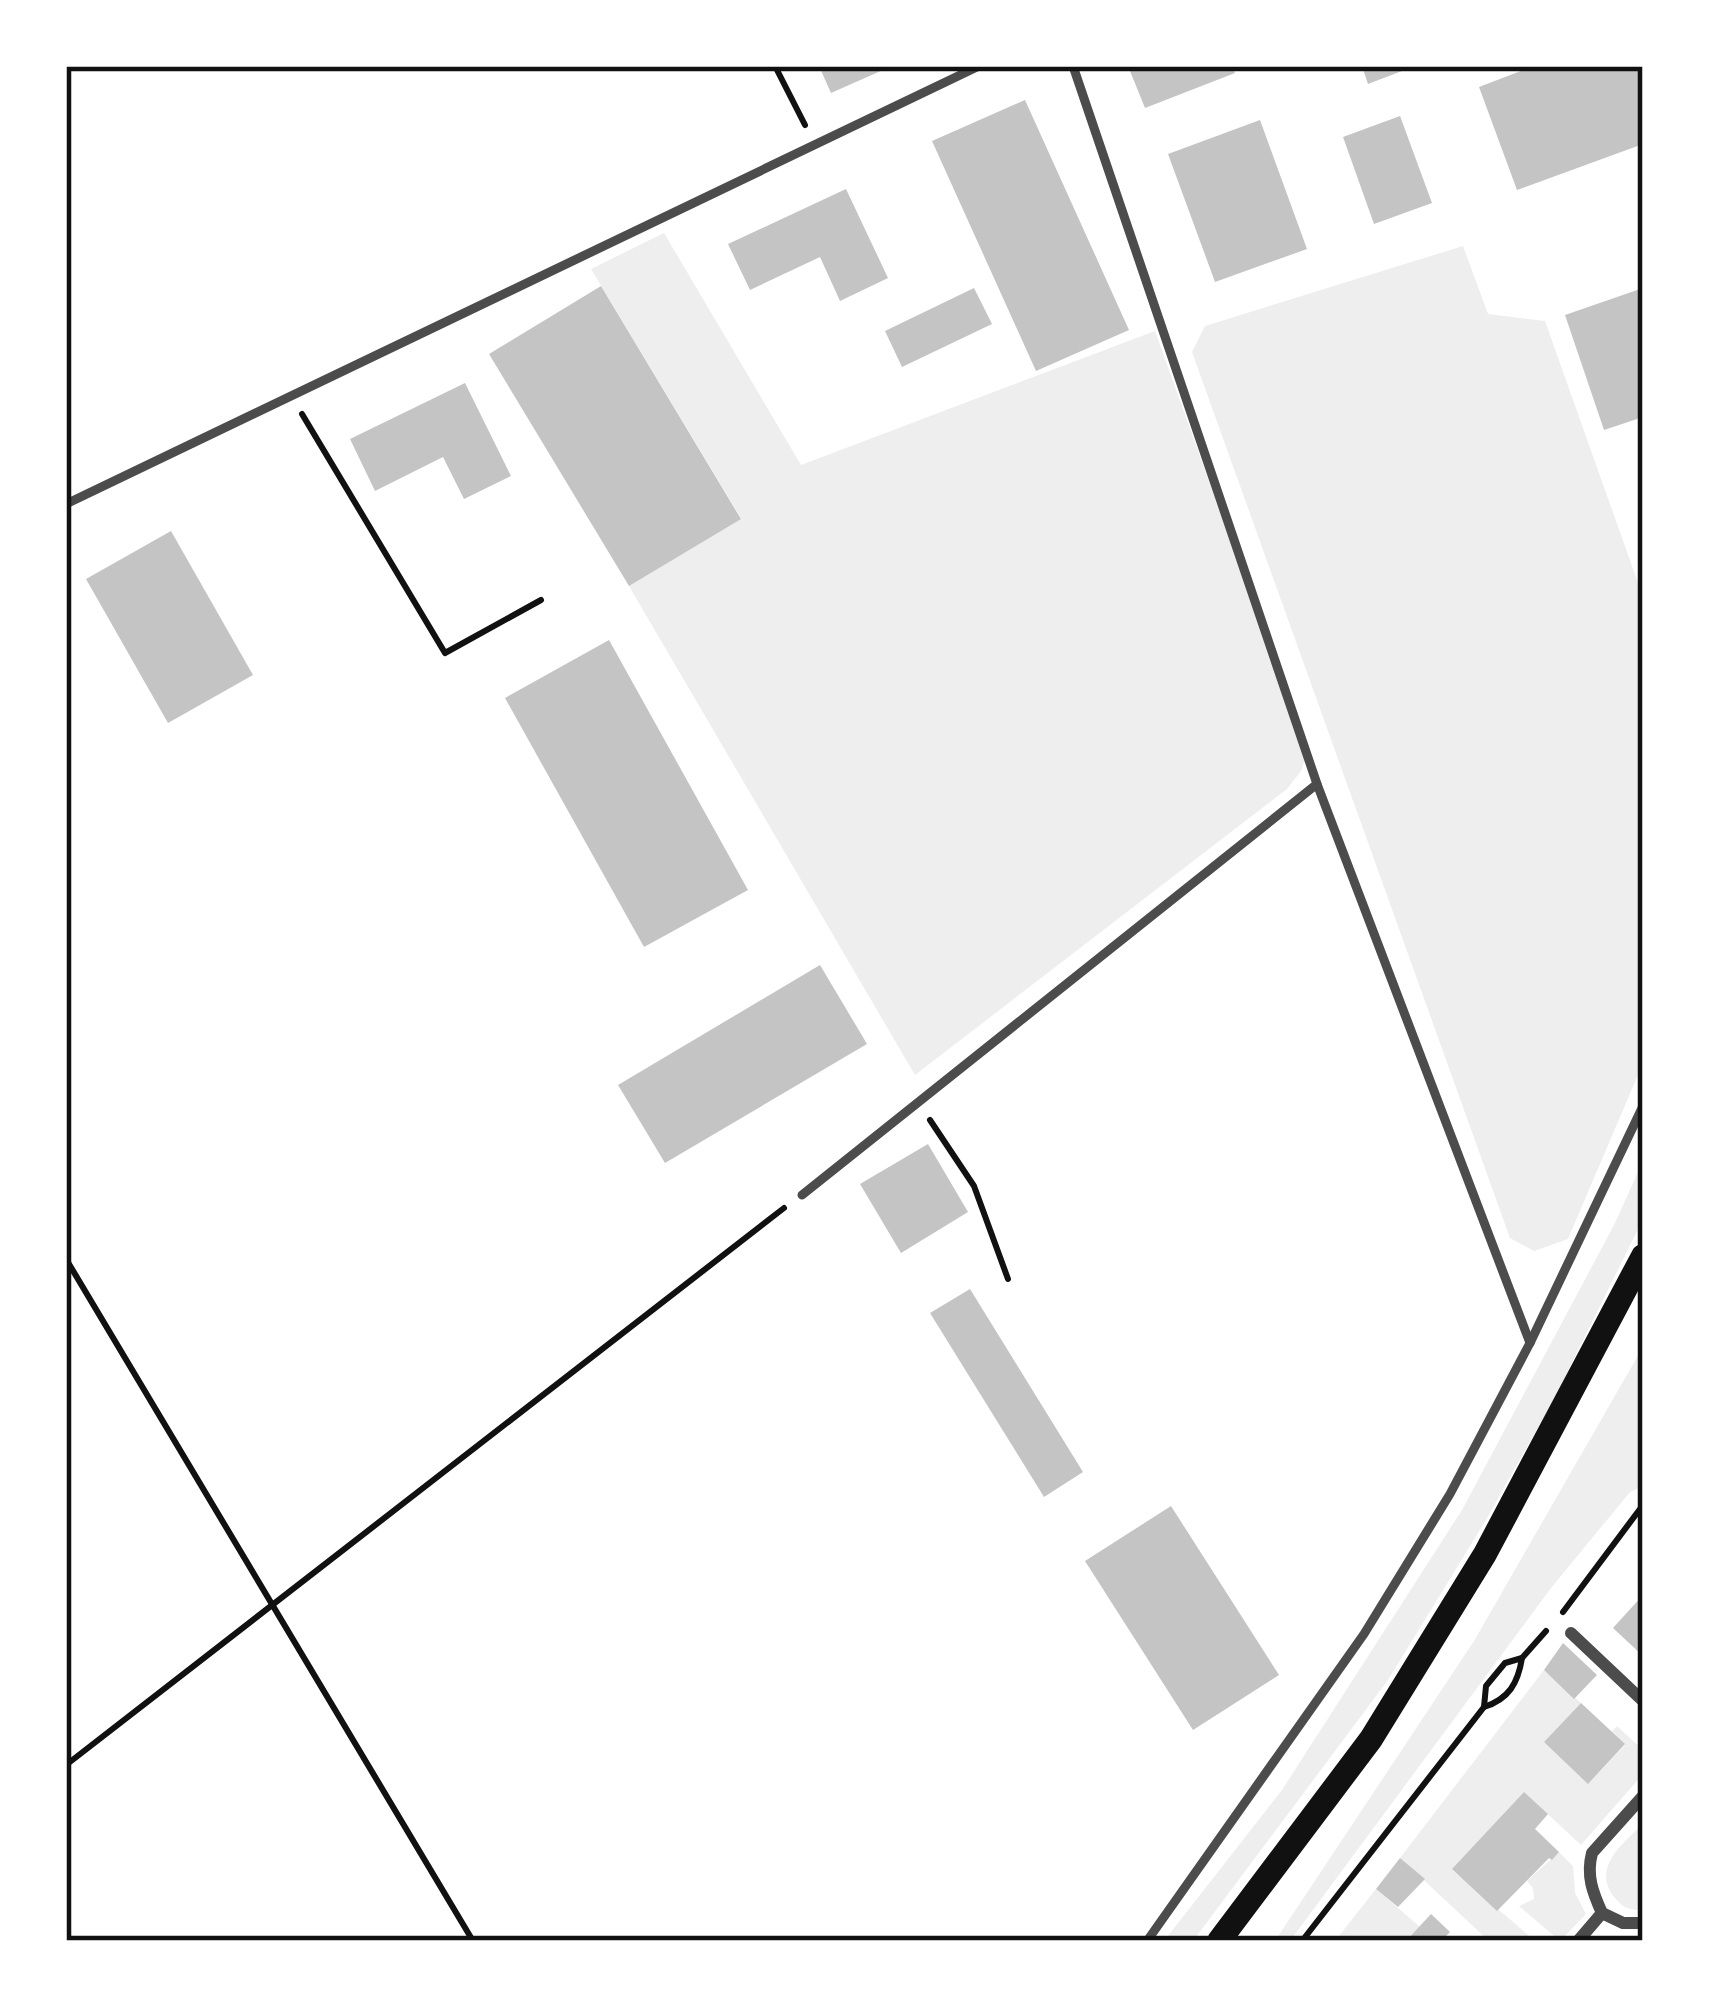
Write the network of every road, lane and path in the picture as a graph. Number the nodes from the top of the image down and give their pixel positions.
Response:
1 (775, 66) edge
2 (979, 66) edge
3 (1073, 66) edge
4 (814, 145) junction
5 (291, 395) junction
6 (66, 504) edge
7 (541, 601) dead end
8 (1317, 784) junction
9 (919, 1102) junction
10 (1643, 1106) edge
11 (802, 1195) joint
12 (1643, 1256) edge
13 (66, 1259) edge
14 (1008, 1280) dead end
15 (1530, 1343) junction
16 (1643, 1504) edge
17 (271, 1604) junction
18 (1571, 1633) dead end
19 (1522, 1658) junction
20 (1643, 1701) edge
21 (1484, 1707) junction
22 (66, 1765) edge
23 (1643, 1796) edge
24 (1602, 1913) junction
25 (1643, 1923) edge
26 (473, 1941) edge
27 (1147, 1941) edge
28 (1219, 1941) edge
29 (1302, 1941) edge
30 (1578, 1941) edge

1 - 4 path
2 - 4 lane
3 - 8 lane
4 - 5 lane
5 - 6 lane
5 - 7 path
8 - 9 lane
8 - 15 lane
9 - 11 lane
9 - 14 path
10 - 15 lane
11 - 17 path
12 - 28 main road
13 - 17 path
15 - 27 lane
16 - 19 path
17 - 22 path
17 - 26 path
18 - 20 street
19 - 21 path
19 - 21 path
21 - 29 path
23 - 24 street
24 - 25 street
24 - 30 street

